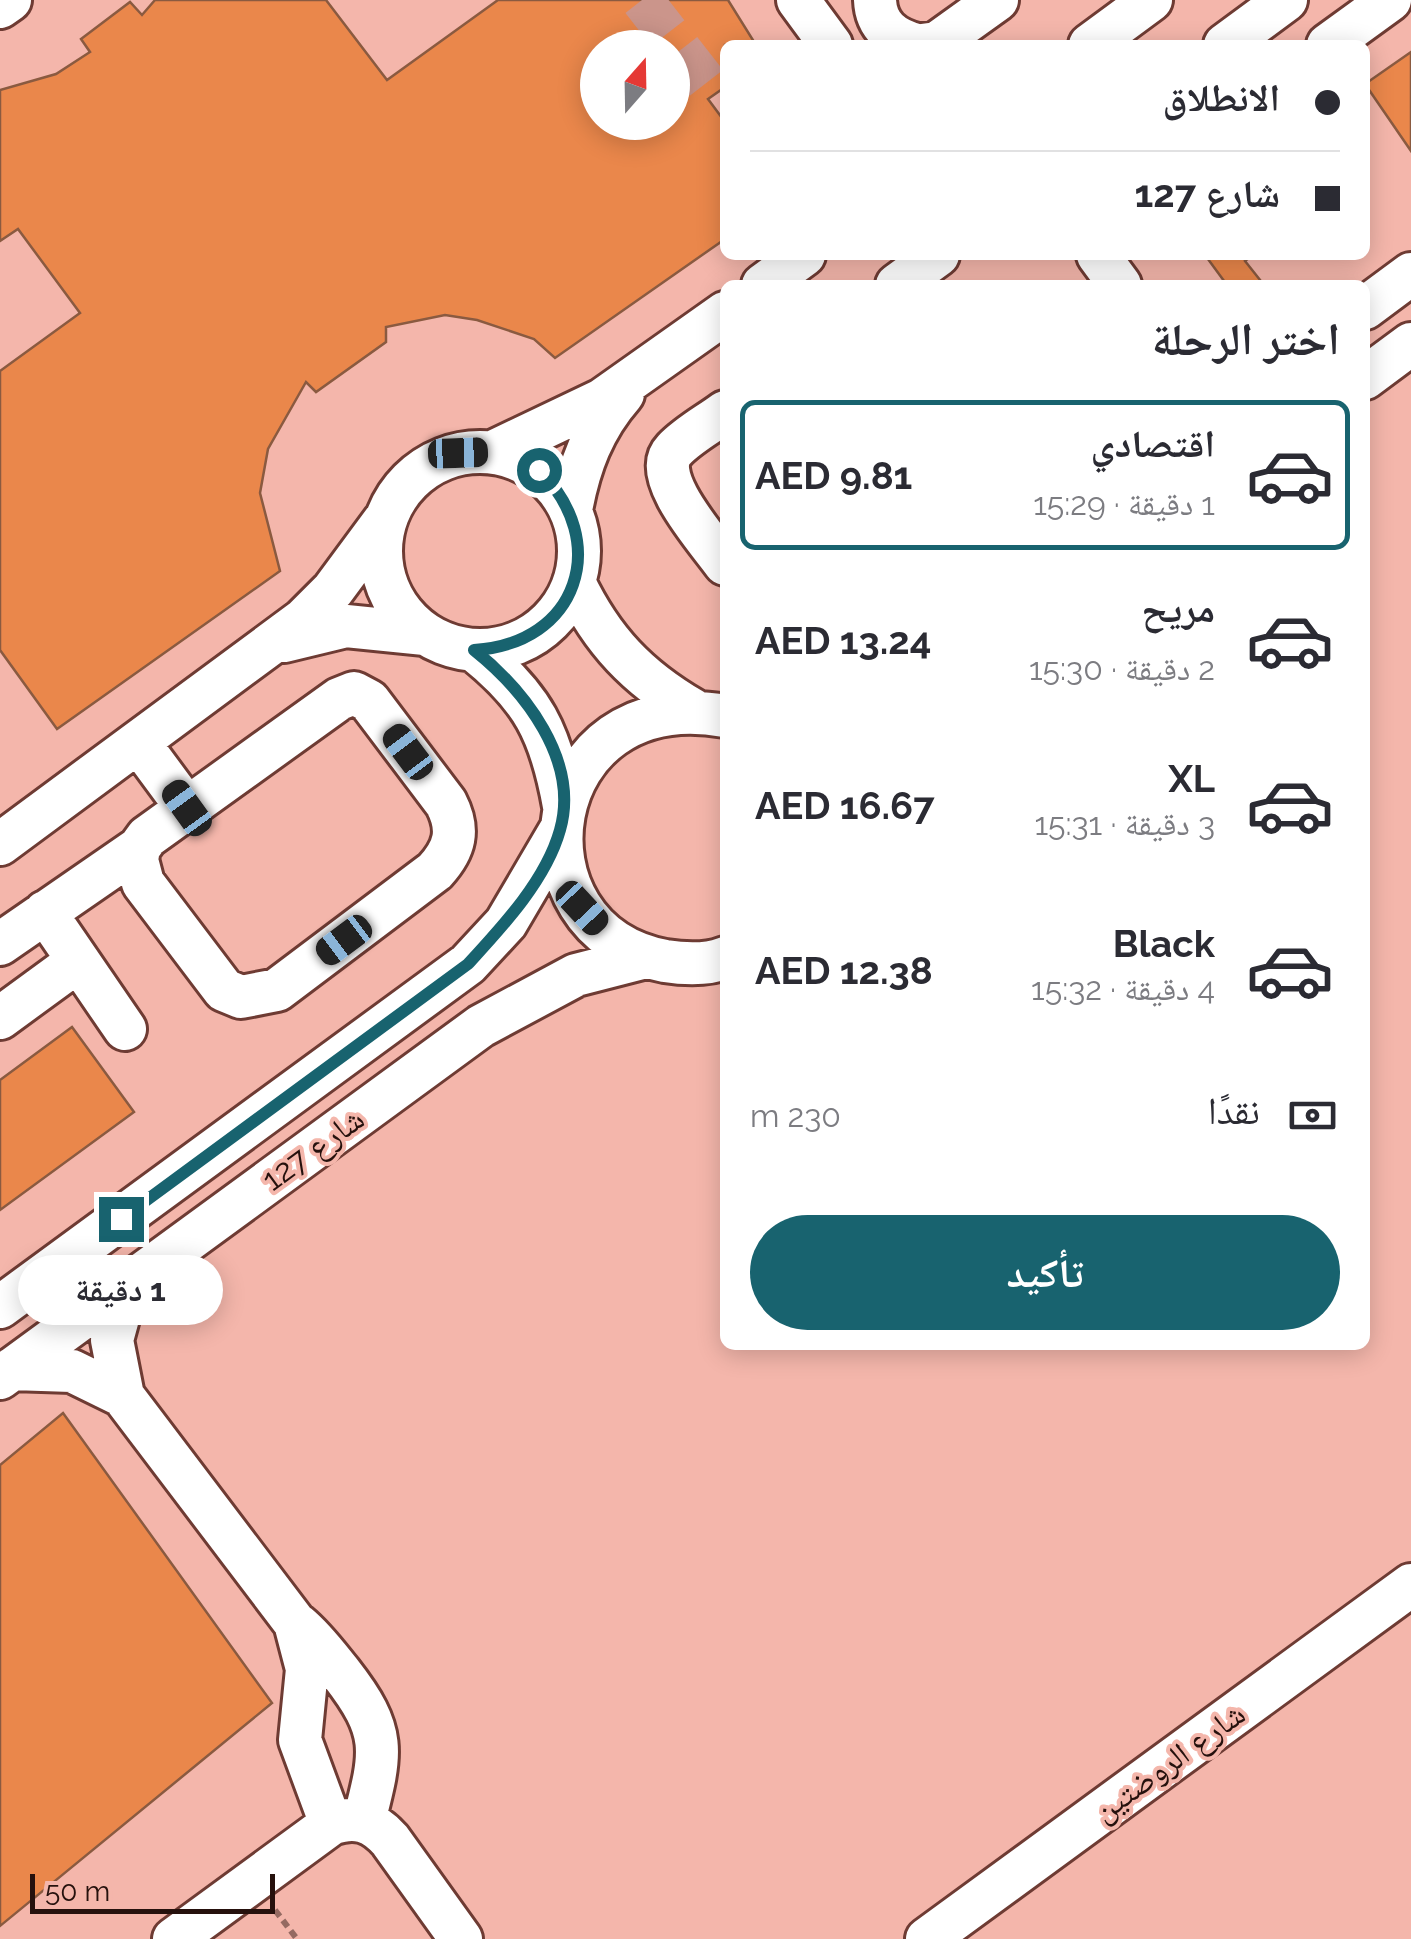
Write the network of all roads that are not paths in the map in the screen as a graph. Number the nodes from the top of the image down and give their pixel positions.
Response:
1 (10, 0) edge
2 (798, 0) edge
3 (875, 0) edge
4 (997, 0) edge
5 (1151, 0) edge
6 (1286, 0) edge
7 (1390, 0) edge
8 (0, 7) edge
9 (827, 40) edge
10 (900, 40) edge
11 (941, 40) edge
12 (1097, 40) edge
13 (1232, 40) edge
14 (1335, 40) edge
15 (931, 260) edge
16 (1411, 274) edge
17 (904, 280) edge
18 (1370, 304) edge
19 (720, 317) edge
20 (1411, 344) edge
21 (1370, 374) edge
22 (636, 378) junction
23 (720, 416) edge
24 (493, 452) junction
25 (571, 510) junction
26 (384, 521) junction
27 (720, 557) edge
28 (574, 582) junction
29 (425, 634) junction
30 (270, 647) junction
31 (474, 650) junction
32 (709, 713) edge
33 (139, 742) junction
34 (187, 808) junction
35 (562, 818) junction
36 (0, 844) edge
37 (140, 848) junction
38 (45, 912) junction
39 (0, 944) edge
40 (646, 957) junction
41 (720, 959) edge
42 (78, 961) junction
43 (0, 1018) edge
44 (125, 1029) dead end
45 (128, 1285) junction
46 (0, 1307) edge
47 (6, 1374) edge
48 (123, 1396) junction
49 (1411, 1585) edge
50 (295, 1622) junction
51 (379, 1759) junction
52 (310, 1775) junction
53 (348, 1822) junction
54 (174, 1939) edge
55 (461, 1939) edge
56 (927, 1939) edge

1 - 8 street
2 - 9 street
3 - 10 street
4 - 11 street
5 - 12 street
6 - 13 street
7 - 14 street
15 - 17 street
16 - 18 street
19 - 22 street
20 - 21 street
22 - 24 street
22 - 25 street
23 - 27 street
24 - 25 street
24 - 26 street
25 - 28 street
26 - 29 street
26 - 30 street
28 - 31 street
28 - 32 street
29 - 30 street
29 - 31 street
30 - 33 street
31 - 35 street
32 - 35 street, شارع 127
33 - 34 street
33 - 36 street
34 - 37 street
34 - 37 street
35 - 40 street
35 - 46 street, شارع 127
37 - 38 street
38 - 39 street
38 - 42 street
40 - 41 street
40 - 45 street, شارع 127
42 - 43 street
42 - 44 street
45 - 47 street, شارع 127
45 - 48 street
47 - 48 street
48 - 50 street
49 - 56 street, شارع الروضتين
50 - 51 street
50 - 52 street
51 - 52 street
51 - 53 street
52 - 53 street
53 - 54 street
53 - 55 street

